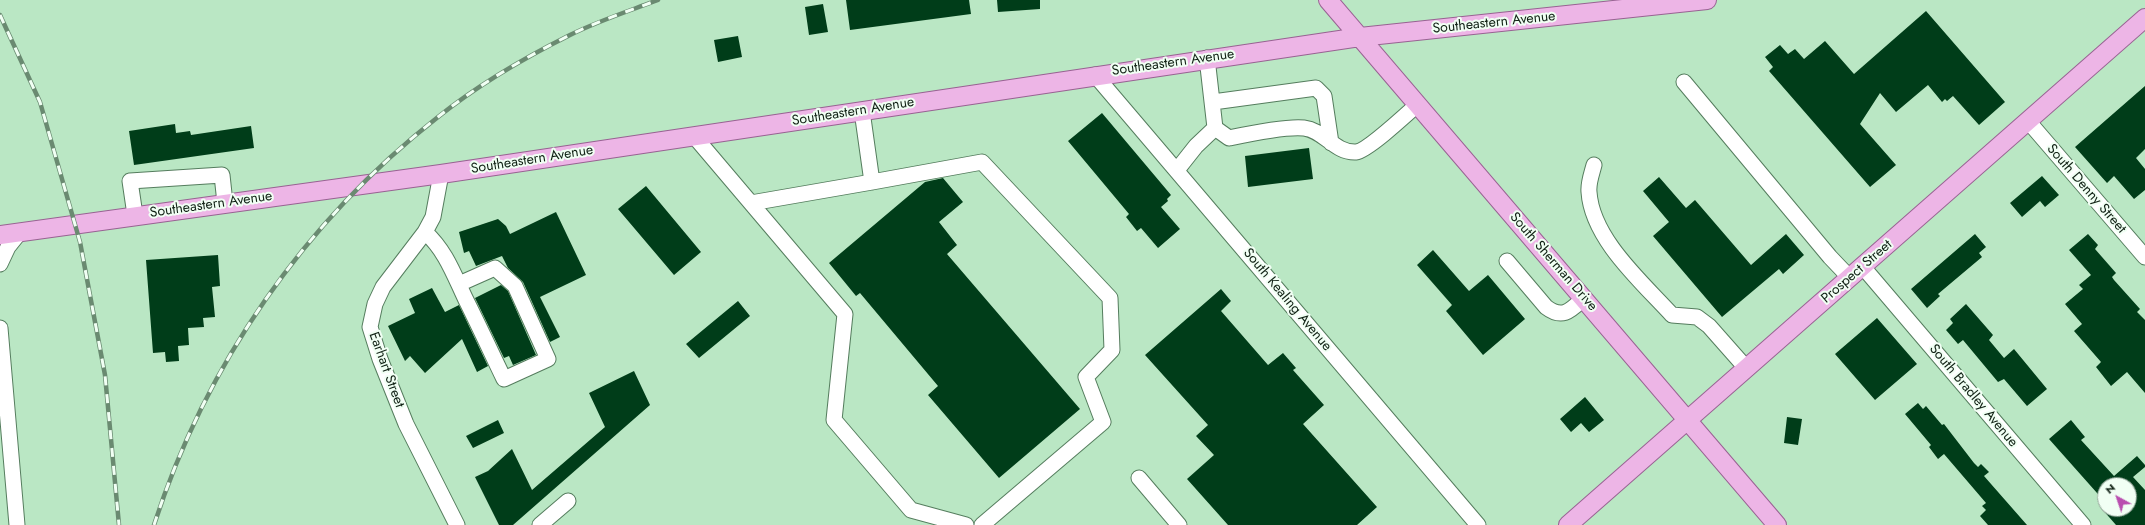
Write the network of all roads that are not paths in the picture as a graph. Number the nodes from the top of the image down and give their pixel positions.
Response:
1 (1328, 0) edge
2 (1706, 0) edge
3 (2145, 18) edge
4 (1360, 37) junction
5 (1207, 58) junction
6 (1095, 75) junction
7 (1684, 82) dead end
8 (1213, 102) junction
9 (1418, 104) junction
10 (862, 111) junction
11 (2028, 121) junction
12 (1215, 128) junction
13 (694, 136) junction
14 (1331, 143) junction
15 (1594, 165) dead end
16 (1176, 170) junction
17 (441, 174) junction
18 (872, 182) junction
19 (225, 203) junction
20 (750, 203) junction
21 (135, 215) junction
22 (20, 232) junction
23 (425, 232) junction
24 (0, 234) edge
25 (2145, 257) edge
26 (1507, 260) dead end
27 (0, 264) edge
28 (1857, 273) junction
29 (459, 284) junction
30 (1584, 298) junction
31 (0, 328) edge
32 (1747, 369) junction
33 (2, 384) edge
34 (1688, 420) junction
35 (5, 454) edge
36 (1139, 478) dead end
37 (568, 501) dead end
38 (17, 525) edge
39 (457, 525) edge
40 (540, 525) edge
41 (966, 525) edge
42 (982, 525) edge
43 (1179, 525) edge
44 (1478, 525) edge
45 (1568, 525) edge
46 (1777, 525) edge
47 (2083, 525) edge

1 - 4 main road, South Sherman Drive
2 - 4 main road, Southeastern Avenue
3 - 11 main road, Prospect Street
4 - 5 main road, Southeastern Avenue
4 - 9 main road, South Sherman Drive
5 - 6 main road, Southeastern Avenue
5 - 8 street
6 - 10 main road, Southeastern Avenue
6 - 16 street, South Kealing Avenue
7 - 28 street, South Bradley Avenue
8 - 12 street
8 - 14 street
9 - 14 street
9 - 30 main road, South Sherman Drive
10 - 13 main road, Southeastern Avenue
10 - 18 street
11 - 25 street, South Denny Street
11 - 28 main road, Prospect Street
12 - 14 street
12 - 16 street
13 - 17 main road, Southeastern Avenue
13 - 20 street
15 - 32 street
16 - 44 street, South Kealing Avenue
17 - 19 main road, Southeastern Avenue
17 - 23 street, Earhart Street
18 - 20 street
18 - 42 street
19 - 21 main road, Southeastern Avenue
19 - 21 street
20 - 41 street
21 - 22 main road, Southeastern Avenue
22 - 24 main road, Southeastern Avenue
22 - 27 street
23 - 29 street
23 - 39 street, Earhart Street
26 - 30 street
28 - 32 main road, Prospect Street
28 - 47 street, South Bradley Avenue
29 - 29 street
30 - 34 main road, South Sherman Drive
31 - 33 street
32 - 34 main road, Prospect Street
33 - 35 street
34 - 45 main road, Prospect Street
34 - 46 main road, South Sherman Drive
35 - 38 street
36 - 43 street
37 - 40 street

